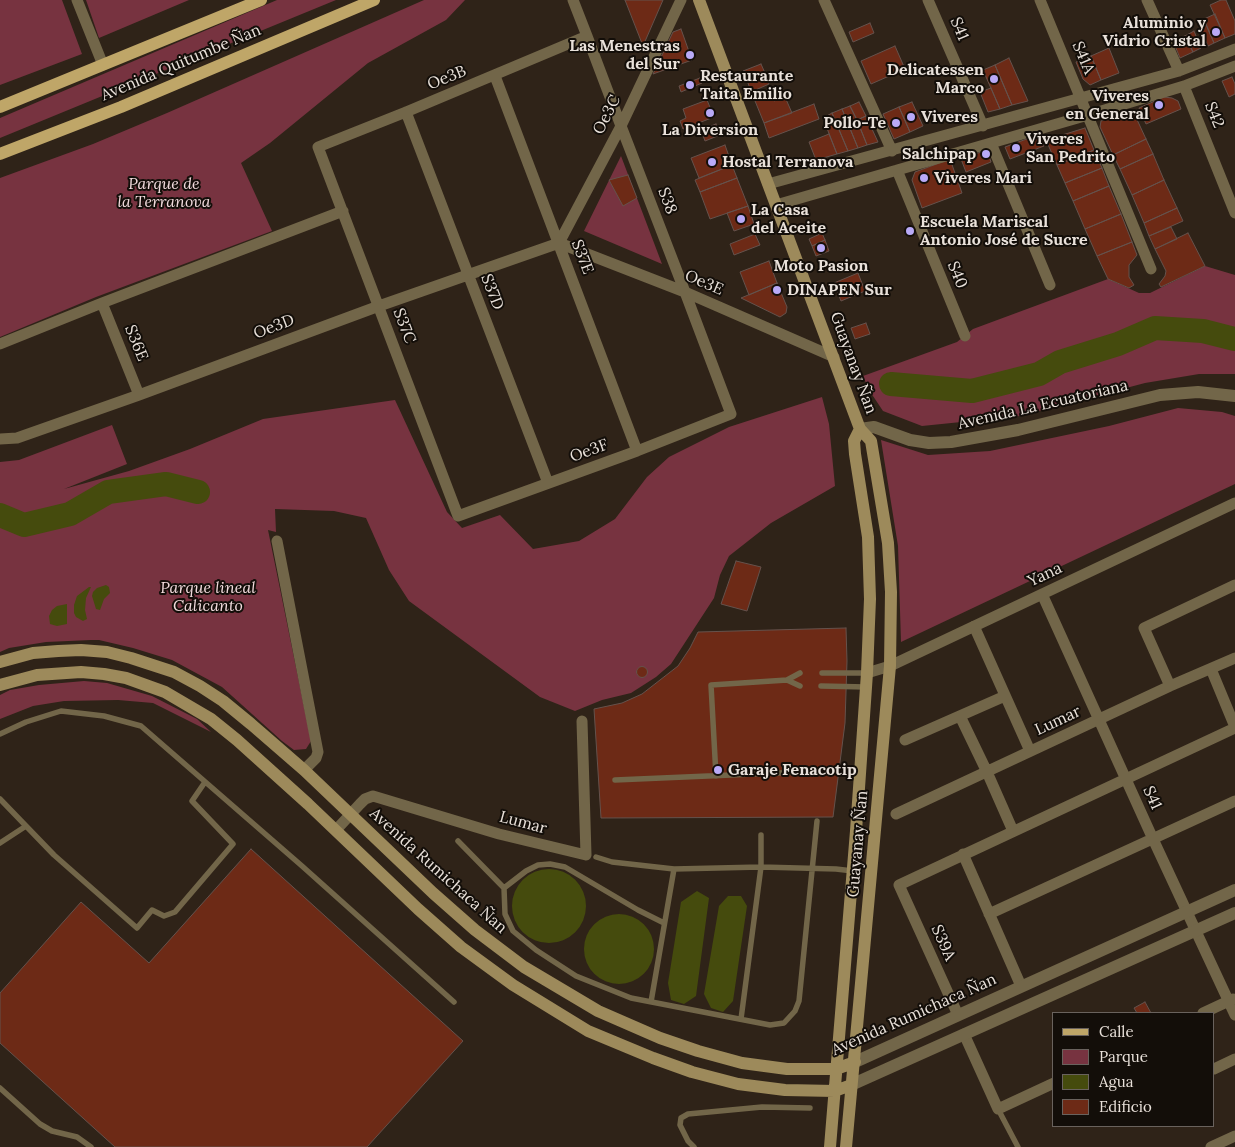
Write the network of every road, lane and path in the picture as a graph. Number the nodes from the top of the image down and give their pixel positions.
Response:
1 (77, 0) edge
2 (261, 0) edge
3 (374, 0) edge
4 (573, 0) edge
5 (681, 0) edge
6 (699, 0) edge
7 (824, 0) edge
8 (928, 0) edge
9 (1040, 0) edge
10 (1148, 0) edge
11 (587, 36) junction
12 (1235, 49) edge
13 (104, 65) junction
14 (1235, 66) edge
15 (1179, 71) junction
16 (495, 76) junction
17 (1184, 86) junction
18 (1082, 97) junction
19 (0, 107) edge
20 (406, 112) junction
21 (1088, 115) junction
22 (621, 126) junction
23 (983, 126) junction
24 (991, 143) junction
25 (318, 147) joint
26 (892, 152) junction
27 (0, 154) edge
28 (897, 170) junction
29 (768, 184) junction
30 (776, 205) junction
31 (343, 211) junction
32 (1235, 213) edge
33 (559, 244) junction
34 (1151, 269) dead end
35 (468, 274) junction
36 (1050, 285) dead end
37 (685, 292) junction
38 (102, 303) junction
39 (379, 306) junction
40 (964, 336) dead end
41 (0, 344) edge
42 (834, 358) junction
43 (139, 396) junction
44 (1235, 396) edge
45 (731, 414) joint
46 (860, 429) junction
47 (0, 439) edge
48 (637, 451) junction
49 (548, 483) junction
50 (1235, 503) edge
51 (458, 516) joint
52 (277, 541) dead end
53 (1235, 586) edge
54 (1042, 594) junction
55 (974, 626) junction
56 (1235, 658) edge
57 (5, 661) edge
58 (890, 666) junction
59 (1212, 669) junction
60 (800, 673) dead end
61 (822, 673) dead end
62 (867, 673) junction
63 (15, 680) junction
64 (787, 680) junction
65 (0, 685) edge
66 (800, 686) dead end
67 (821, 686) dead end
68 (1170, 686) junction
69 (866, 687) junction
70 (1006, 696) junction
71 (960, 716) junction
72 (1099, 720) junction
73 (582, 721) dead end
74 (1235, 728) edge
75 (0, 734) edge
76 (905, 740) dead end
77 (1030, 751) junction
78 (304, 770) junction
79 (824, 771) dead end
80 (987, 772) junction
81 (716, 776) junction
82 (1125, 778) junction
83 (615, 780) dead end
84 (205, 782) junction
85 (0, 800) edge
86 (1235, 801) edge
87 (351, 814) junction
88 (896, 814) dead end
89 (817, 821) dead end
90 (26, 826) junction
91 (336, 830) junction
92 (856, 831) junction
93 (1013, 831) junction
94 (876, 833) junction
95 (761, 835) dead end
96 (1153, 839) junction
97 (458, 841) dead end
98 (0, 843) edge
99 (963, 854) junction
100 (591, 856) junction
101 (761, 867) junction
102 (811, 868) junction
103 (674, 869) junction
104 (853, 871) junction
105 (504, 888) junction
106 (1235, 890) edge
107 (1186, 911) junction
108 (1235, 913) edge
109 (989, 914) junction
110 (664, 923) junction
111 (1195, 930) junction
112 (1021, 986) junction
113 (1232, 999) edge
114 (454, 1002) dead end
115 (651, 1002) junction
116 (1204, 1012) edge
117 (958, 1015) junction
118 (1235, 1015) edge
119 (741, 1019) junction
120 (964, 1034) junction
121 (1235, 1060) edge
122 (855, 1062) junction
123 (836, 1069) junction
124 (1215, 1069) edge
125 (1052, 1084) edge
126 (851, 1085) junction
127 (0, 1088) edge
128 (835, 1091) junction
129 (810, 1108) dead end
130 (998, 1109) junction
131 (1235, 1136) edge
132 (91, 1147) edge
133 (694, 1147) edge
134 (830, 1147) edge
135 (846, 1147) edge
136 (1018, 1147) edge
137 (1211, 1147) edge

1 - 13 street
2 - 13 main road, Avenida Quitumbe Ñan
3 - 27 main road, Avenida Quitumbe Ñan
4 - 11 street, S38
5 - 22 street, Oe3C
6 - 29 main road, Guayanay Ñan
7 - 26 street
8 - 23 street, S41
9 - 18 street, S41A
10 - 15 street
11 - 16 street, Oe3B
11 - 22 street, S38
12 - 15 street
13 - 19 main road, Avenida Quitumbe Ñan
14 - 17 street
15 - 18 street
16 - 20 street, Oe3B
16 - 33 street, S37E
17 - 21 street
17 - 32 street, S42
18 - 21 street, S41A
18 - 23 street
20 - 25 street, Oe3B
20 - 35 street, S37D
21 - 24 street
21 - 34 street, S41A
22 - 33 street, Oe3C
22 - 37 street, S38
23 - 26 street
24 - 28 street
24 - 36 street
25 - 31 street, S37C
26 - 29 street
28 - 30 street
28 - 40 street, S40
29 - 30 main road, Guayanay Ñan
30 - 42 main road, Guayanay Ñan
31 - 38 street
31 - 39 street, S37C
33 - 35 street, Oe3D
33 - 37 street, Oe3E
33 - 48 street, S37E
35 - 39 street, Oe3D
35 - 49 street, S37D
37 - 42 street, Oe3E
37 - 45 street, S38
38 - 41 street
38 - 43 street, S36E
39 - 43 street, Oe3D
39 - 51 street, S37C
42 - 46 main road, Guayanay Ñan
43 - 47 street, Oe3D
44 - 46 street, Avenida La Ecuatoriana
45 - 48 street, Oe3F
46 - 58 main road, Guayanay Ñan
46 - 62 main road, Guayanay Ñan
48 - 49 street, Oe3F
49 - 51 street, Oe3F
50 - 54 street, Yana
52 - 78 street
53 - 68 street
54 - 55 street, Yana
54 - 72 street, S41
55 - 58 street, Yana
55 - 70 street
56 - 59 street, Lumar
57 - 63 main road
57 - 78 main road, Avenida Rumichaca Ñan
58 - 62 street, Yana
58 - 94 main road, Guayanay Ñan
59 - 68 street, Lumar
59 - 74 street
60 - 64 lane
61 - 62 lane
62 - 69 main road, Guayanay Ñan
63 - 65 main road
63 - 91 main road
64 - 66 lane
64 - 81 lane
67 - 69 lane
68 - 72 street, Lumar
69 - 92 main road, Guayanay Ñan
70 - 71 street
70 - 77 street
71 - 76 street
71 - 80 street
72 - 77 street, Lumar
72 - 82 street, S41
73 - 100 street
74 - 82 street
75 - 84 lane
77 - 80 street, Lumar
78 - 87 main road, Avenida Rumichaca Ñan
79 - 81 lane
80 - 88 street, Lumar
80 - 93 street
81 - 83 lane
82 - 93 street
82 - 96 street, S41
84 - 90 lane
84 - 114 lane
85 - 90 lane
86 - 96 street
87 - 91 street, Lumar
87 - 100 street, Lumar
87 - 123 main road, Avenida Rumichaca Ñan
89 - 102 lane
90 - 98 lane
91 - 128 main road
92 - 94 main road
92 - 104 main road, Guayanay Ñan
93 - 99 street
94 - 122 main road, Guayanay Ñan
95 - 101 lane
96 - 107 street, S41
96 - 109 street
97 - 105 lane
99 - 109 street
99 - 117 street, S39A
100 - 103 lane
101 - 102 lane
101 - 103 lane
101 - 119 lane
102 - 104 lane
102 - 119 lane
103 - 110 lane
104 - 123 main road, Guayanay Ñan
105 - 110 lane
105 - 115 lane
106 - 107 street, Avenida Rumichaca Ñan
107 - 111 street, S41
107 - 112 street, Avenida Rumichaca Ñan
108 - 111 street
109 - 112 street
110 - 115 lane
111 - 113 street, S41
111 - 120 street
112 - 117 street, Avenida Rumichaca Ñan
113 - 116 street
113 - 118 street, S41
115 - 119 lane
117 - 122 street, Avenida Rumichaca Ñan
120 - 126 street
120 - 130 street
121 - 124 street
122 - 123 main road, Avenida Rumichaca Ñan
122 - 126 main road, Guayanay Ñan
123 - 128 main road, Guayanay Ñan
125 - 130 street
126 - 128 main road
126 - 135 main road, Guayanay Ñan
127 - 132 lane
128 - 134 main road, Guayanay Ñan
129 - 133 lane
130 - 136 lane
131 - 137 street

